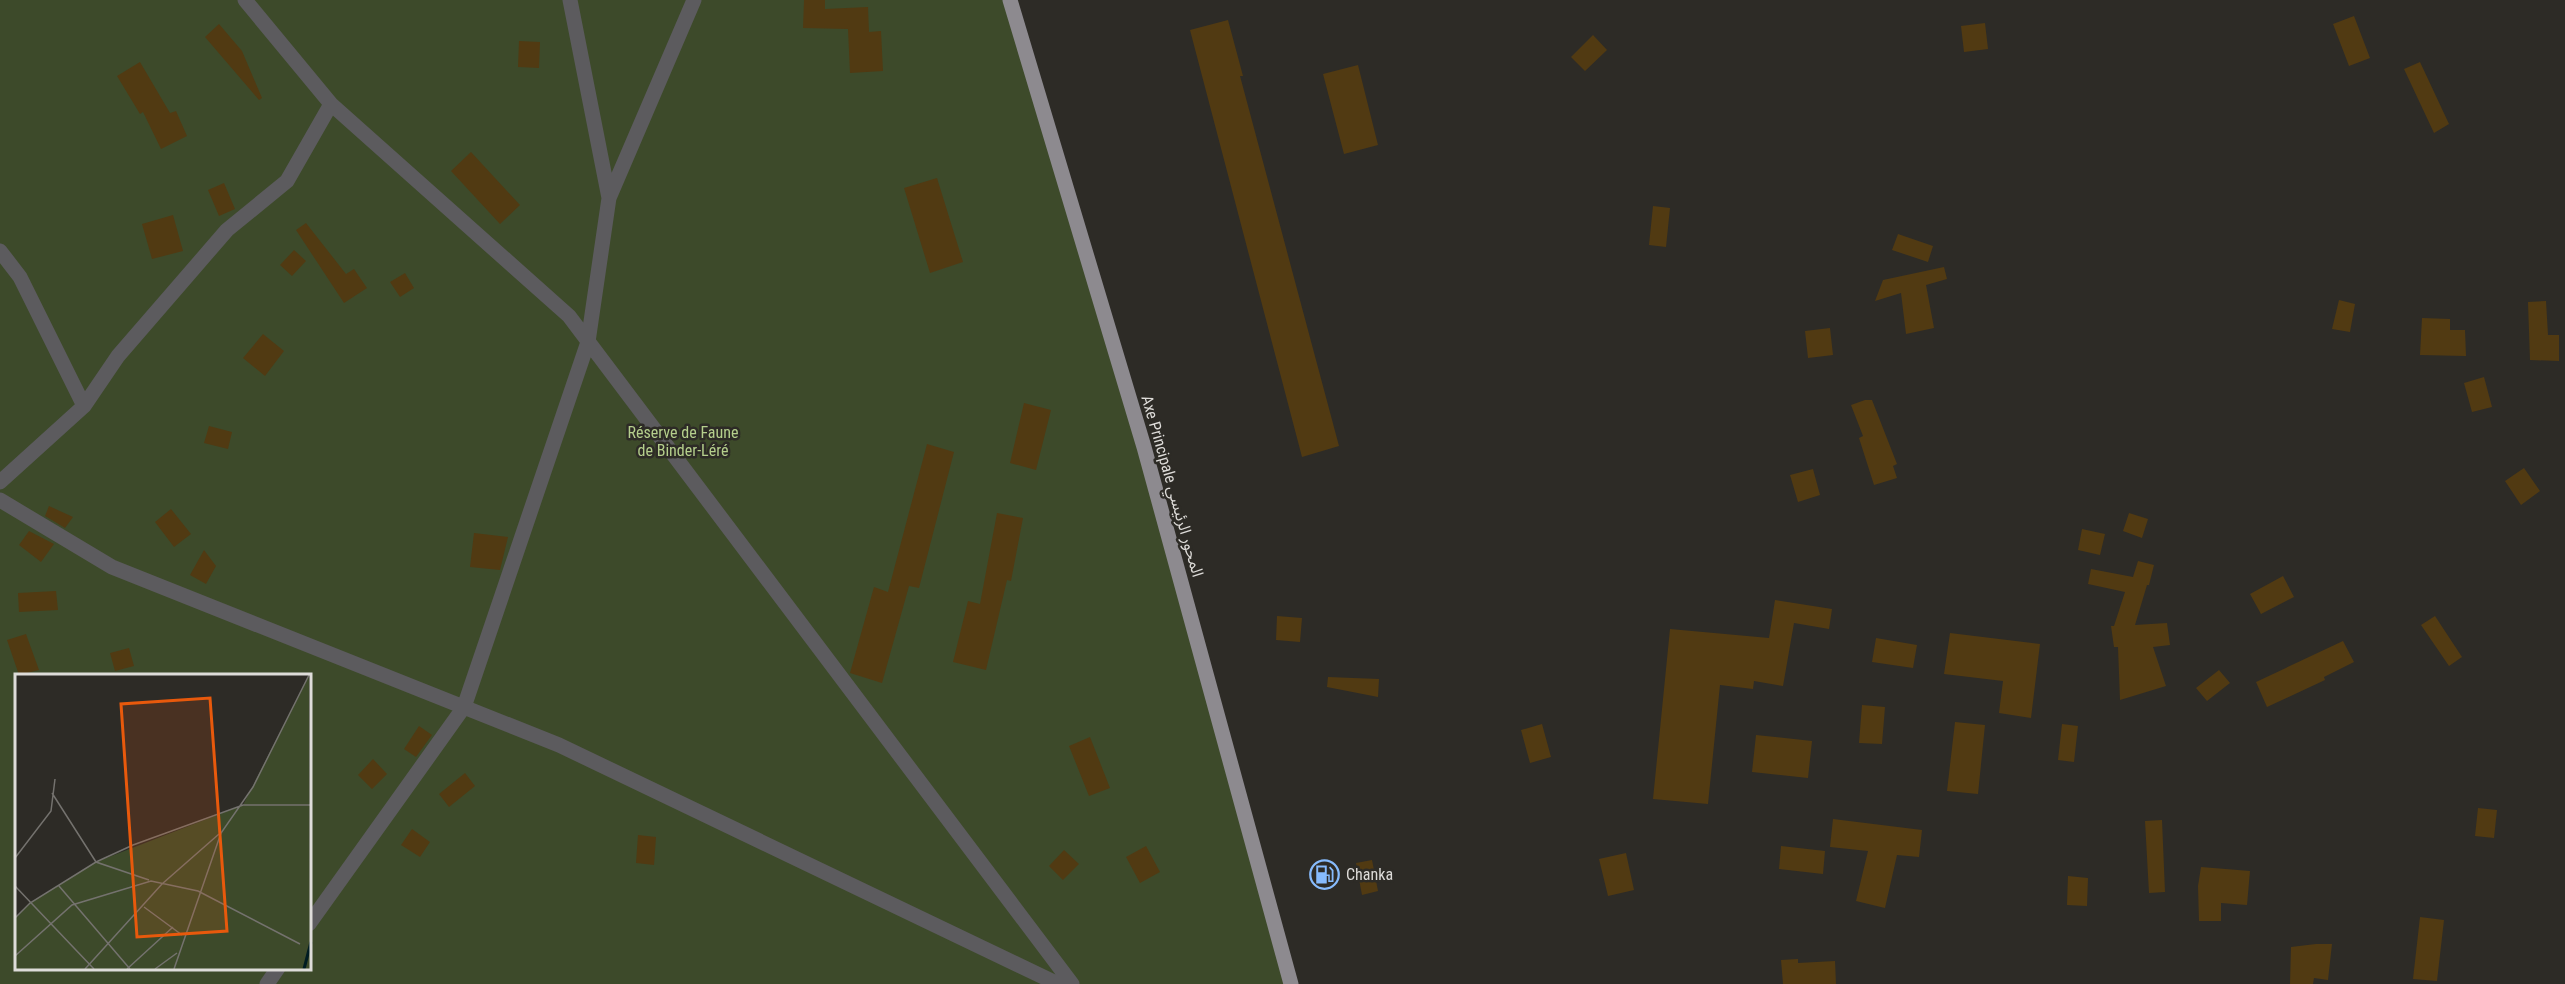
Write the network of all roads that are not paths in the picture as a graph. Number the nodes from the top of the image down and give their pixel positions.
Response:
1 (245, 0) edge
2 (570, 0) edge
3 (694, 0) edge
4 (1010, 0) edge
5 (331, 104) junction
6 (609, 198) junction
7 (0, 251) edge
8 (588, 342) junction
9 (84, 406) junction
10 (0, 482) edge
11 (0, 500) edge
12 (464, 707) junction
13 (310, 923) edge
14 (277, 969) edge
15 (267, 984) edge
16 (1058, 984) edge
17 (1072, 984) edge
18 (1291, 984) edge

1 - 5 street
2 - 6 street
3 - 6 street
4 - 18 main road, Axe Principale المحور الرئيسي
5 - 8 street
5 - 9 street
6 - 8 street
7 - 9 street
8 - 12 street
8 - 17 street
9 - 10 street
11 - 12 street
12 - 13 street
12 - 16 street
14 - 15 street

